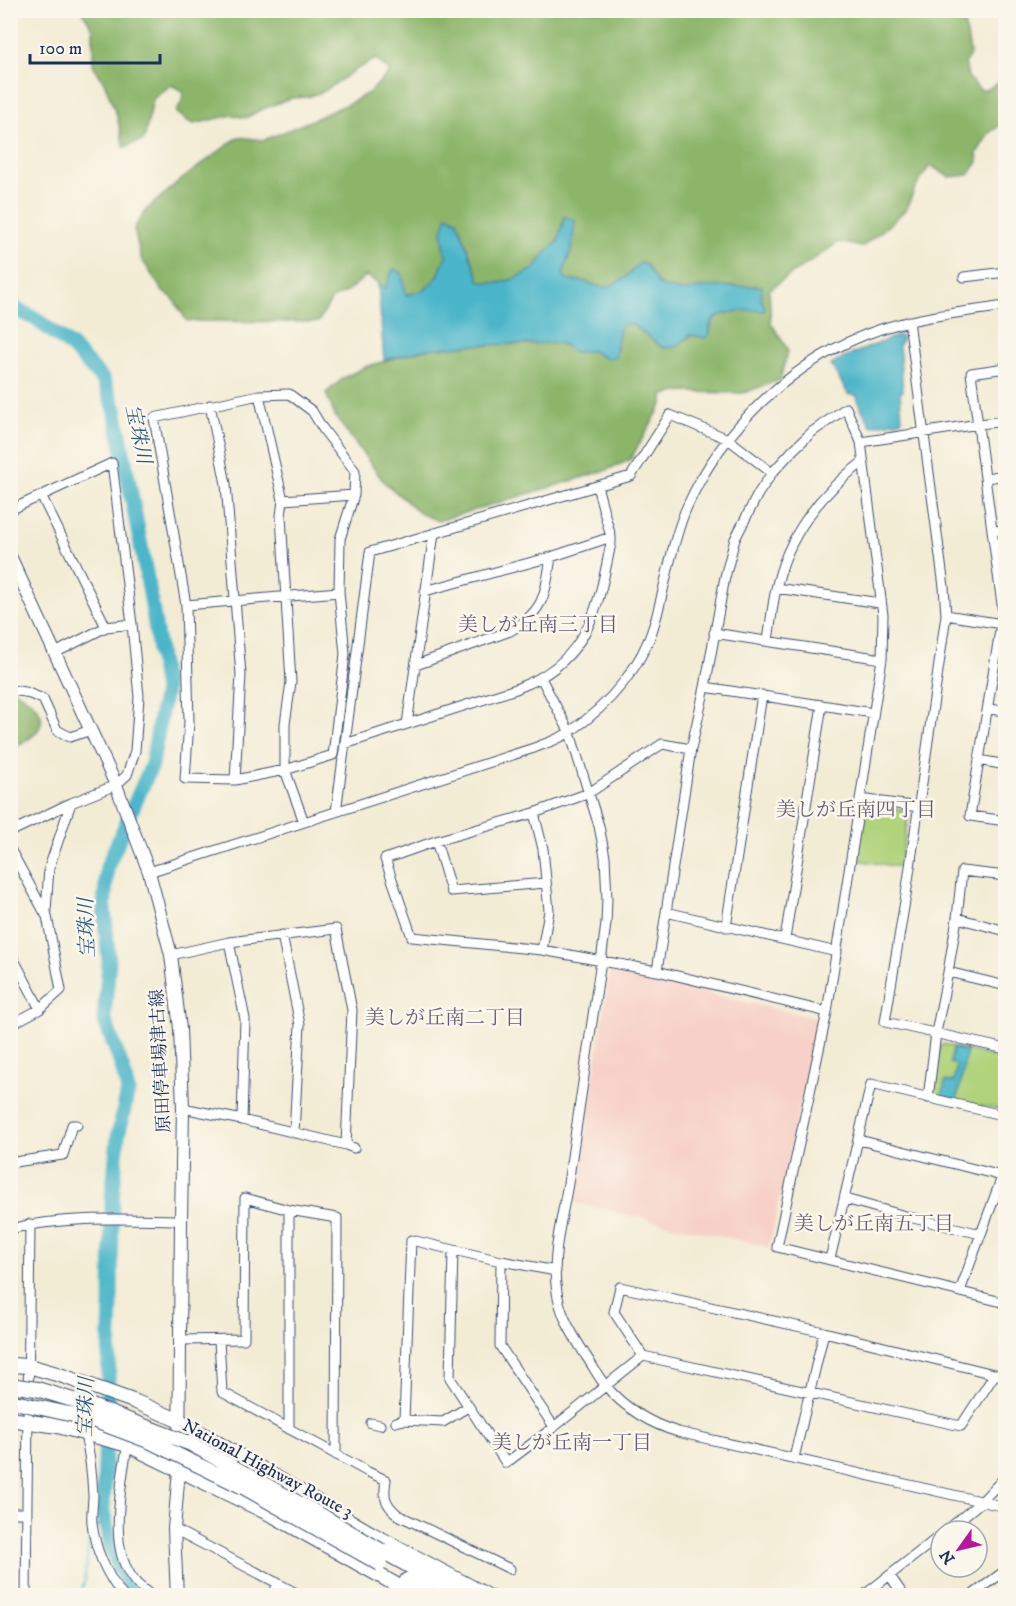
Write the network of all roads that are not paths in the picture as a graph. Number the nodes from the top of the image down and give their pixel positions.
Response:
1 (1005, 272) edge
2 (964, 277) dead end
3 (1005, 306) edge
4 (909, 321) junction
5 (1005, 368) edge
6 (260, 395) junction
7 (210, 405) junction
8 (1005, 421) edge
9 (979, 424) junction
10 (924, 433) junction
11 (728, 439) junction
12 (861, 442) junction
13 (863, 462) junction
14 (772, 474) junction
15 (1005, 476) edge
16 (986, 478) junction
17 (597, 486) junction
18 (354, 495) junction
19 (42, 496) junction
20 (283, 500) junction
21 (10, 510) edge
22 (1005, 530) edge
23 (992, 531) junction
24 (434, 533) junction
25 (611, 537) junction
26 (10, 556) edge
27 (551, 556) junction
28 (776, 588) junction
29 (425, 591) junction
30 (339, 592) junction
31 (286, 597) junction
32 (236, 601) junction
33 (880, 603) junction
34 (186, 605) junction
35 (946, 615) junction
36 (132, 624) junction
37 (1002, 624) junction
38 (106, 627) junction
39 (714, 633) junction
40 (768, 640) junction
41 (55, 653) junction
42 (882, 659) junction
43 (416, 665) junction
44 (541, 678) junction
45 (705, 687) junction
46 (10, 690) edge
47 (762, 695) junction
48 (822, 705) junction
49 (988, 709) junction
50 (1005, 711) edge
51 (873, 713) junction
52 (407, 724) junction
53 (91, 730) junction
54 (570, 733) junction
55 (345, 744) junction
56 (691, 749) junction
57 (979, 760) junction
58 (1005, 765) edge
59 (285, 770) junction
60 (235, 780) junction
61 (117, 789) junction
62 (590, 793) junction
63 (860, 799) junction
64 (71, 803) junction
65 (919, 807) junction
66 (336, 812) junction
67 (534, 813) junction
68 (1005, 821) edge
69 (304, 822) junction
70 (10, 832) edge
71 (436, 841) junction
72 (10, 849) edge
73 (149, 873) junction
74 (1005, 876) edge
75 (546, 883) junction
76 (666, 912) junction
77 (47, 917) junction
78 (957, 918) junction
79 (726, 927) junction
80 (1005, 931) edge
81 (282, 935) junction
82 (785, 939) junction
83 (229, 942) junction
84 (542, 950) junction
85 (10, 952) edge
86 (837, 952) junction
87 (171, 954) junction
88 (601, 961) junction
89 (657, 971) junction
90 (948, 972) junction
91 (1005, 986) edge
92 (40, 1009) junction
93 (826, 1012) junction
94 (10, 1024) edge
95 (936, 1033) junction
96 (1005, 1049) edge
97 (928, 1098) junction
98 (183, 1108) junction
99 (1005, 1116) edge
100 (242, 1119) junction
101 (77, 1125) dead end
102 (294, 1132) junction
103 (859, 1140) junction
104 (10, 1164) edge
105 (1005, 1166) edge
106 (1002, 1176) junction
107 (845, 1199) junction
108 (289, 1210) junction
109 (181, 1220) junction
110 (30, 1224) junction
111 (10, 1229) edge
112 (981, 1234) junction
113 (453, 1250) junction
114 (830, 1259) junction
115 (501, 1262) junction
116 (556, 1271) junction
117 (960, 1291) junction
118 (1005, 1303) edge
119 (824, 1332) junction
120 (181, 1340) junction
121 (219, 1340) junction
122 (643, 1356) junction
123 (10, 1365) edge
124 (29, 1366) junction
125 (994, 1374) junction
126 (10, 1376) edge
127 (1005, 1377) edge
128 (10, 1385) edge
129 (606, 1386) junction
130 (37, 1389) junction
131 (810, 1392) junction
132 (10, 1401) edge
133 (468, 1407) junction
134 (10, 1410) edge
135 (10, 1419) edge
136 (27, 1421) junction
137 (180, 1421) junction
138 (554, 1427) junction
139 (289, 1429) junction
140 (88, 1435) junction
141 (151, 1442) junction
142 (122, 1443) junction
143 (336, 1455) junction
144 (794, 1458) junction
145 (179, 1470) junction
146 (1005, 1476) edge
147 (982, 1501) junction
148 (1005, 1507) edge
149 (10, 1513) edge
150 (27, 1513) junction
151 (960, 1519) edge
152 (174, 1529) junction
153 (929, 1545) edge
154 (379, 1562) junction
155 (510, 1569) dead end
156 (1005, 1570) edge
157 (890, 1576) junction
158 (276, 1582) junction
159 (973, 1595) edge
160 (26, 1596) edge
161 (123, 1596) edge
162 (152, 1596) edge
163 (177, 1596) edge
164 (276, 1596) edge
165 (302, 1596) edge
166 (416, 1596) edge
167 (434, 1596) edge
168 (463, 1596) edge
169 (488, 1596) edge
170 (863, 1596) edge
171 (904, 1596) edge

1 - 2 street
3 - 4 street
4 - 10 street
4 - 11 street
5 - 9 street
6 - 7 street
6 - 18 street
6 - 20 street
7 - 32 street
7 - 34 street
8 - 9 street
9 - 10 street
9 - 16 street
10 - 12 street
10 - 35 street
11 - 14 street
11 - 17 street
11 - 54 street
12 - 13 street
12 - 14 street
13 - 28 street
13 - 33 street
14 - 39 street
15 - 16 street
16 - 23 street
17 - 24 street
17 - 25 street
18 - 20 street
18 - 30 street
19 - 21 street
19 - 36 street
19 - 38 street
20 - 31 street
22 - 23 street
23 - 37 street
24 - 29 street
24 - 55 street
25 - 27 street
25 - 44 street
26 - 41 main road, 原田停車場津古線
27 - 29 street
27 - 43 street
28 - 33 street
28 - 40 street
29 - 43 street
30 - 31 street
30 - 59 street
31 - 32 street
31 - 59 street
32 - 34 street
32 - 60 street
33 - 42 street
34 - 60 street
35 - 37 street
35 - 65 street
36 - 38 street
36 - 61 street
37 - 49 street
38 - 41 street
39 - 40 street
39 - 45 street
40 - 42 street
41 - 53 main road, 原田停車場津古線
42 - 51 street
43 - 52 street
44 - 52 street
44 - 54 street
45 - 47 street
45 - 56 street
46 - 53 street
47 - 48 street
47 - 79 street
48 - 51 street
48 - 82 street
49 - 50 street
49 - 57 street
51 - 63 street
52 - 55 street
53 - 61 main road, 原田停車場津古線
54 - 62 street
54 - 66 street
55 - 66 street
56 - 62 street
56 - 76 street
57 - 58 street
57 - 68 street
59 - 60 street
59 - 69 street
61 - 64 street
61 - 73 main road, 原田停車場津古線
62 - 67 street
62 - 88 street
63 - 65 street
63 - 86 street
64 - 70 street
64 - 77 street
65 - 95 street
66 - 69 street
67 - 71 street
67 - 75 street
69 - 73 street
71 - 75 street
71 - 84 street
72 - 77 street
73 - 87 main road, 原田停車場津古線
74 - 78 street
75 - 84 street
76 - 79 street
76 - 89 street
77 - 92 street
78 - 80 street
78 - 90 street
79 - 82 street
81 - 83 street
81 - 102 street
81 - 102 street
82 - 86 street
83 - 87 street
83 - 100 street
84 - 88 street
85 - 92 street
86 - 93 street
87 - 98 main road, 原田停車場津古線
88 - 89 street
88 - 116 street
89 - 93 street
90 - 91 street
90 - 95 street
92 - 94 street
93 - 114 street
95 - 96 street
95 - 97 street
97 - 99 street
97 - 103 street
98 - 100 street
98 - 109 main road, 原田停車場津古線
100 - 102 street
101 - 104 street
103 - 106 street
103 - 107 street
105 - 106 street
106 - 112 street
107 - 112 street
107 - 114 street
108 - 121 street
108 - 139 street
108 - 143 street
109 - 110 street
109 - 120 main road, 原田停車場津古線
110 - 111 street
110 - 124 street
112 - 117 street
113 - 115 street
113 - 133 street
113 - 133 street
114 - 117 street
115 - 116 street
115 - 138 street
116 - 129 street
117 - 118 street
119 - 122 street
119 - 125 street
119 - 131 street
120 - 121 street
120 - 137 main road, 原田停車場津古線
121 - 139 street
122 - 129 street
122 - 131 street
123 - 124 highway
124 - 136 street
124 - 137 highway
125 - 127 street
125 - 131 street
126 - 130 highway, bridge
128 - 130 highway, National Highway Route 3, bridge
129 - 138 street
129 - 144 street
130 - 154 highway, National Highway Route 3, bridge
131 - 144 street
132 - 141 highway, National Highway Route 3, bridge
133 - 138 street
134 - 141 highway, bridge
135 - 136 highway
136 - 140 highway
136 - 150 street
137 - 145 main road, 原田停車場津古線
137 - 169 highway
139 - 143 street
140 - 142 highway
140 - 161 street
141 - 154 highway, National Highway Route 3, bridge
142 - 145 highway
142 - 162 street
143 - 155 street
144 - 147 street
145 - 152 main road, 原田停車場津古線
145 - 154 highway
146 - 147 street
147 - 148 street
147 - 151 street
149 - 150 street
150 - 160 street
152 - 158 street
152 - 163 main road, 原田停車場津古線
153 - 157 street
154 - 166 highway
154 - 167 highway, National Highway Route 3
154 - 168 highway, National Highway Route 3
156 - 159 street
157 - 170 street
157 - 171 street
158 - 164 street
158 - 165 street

